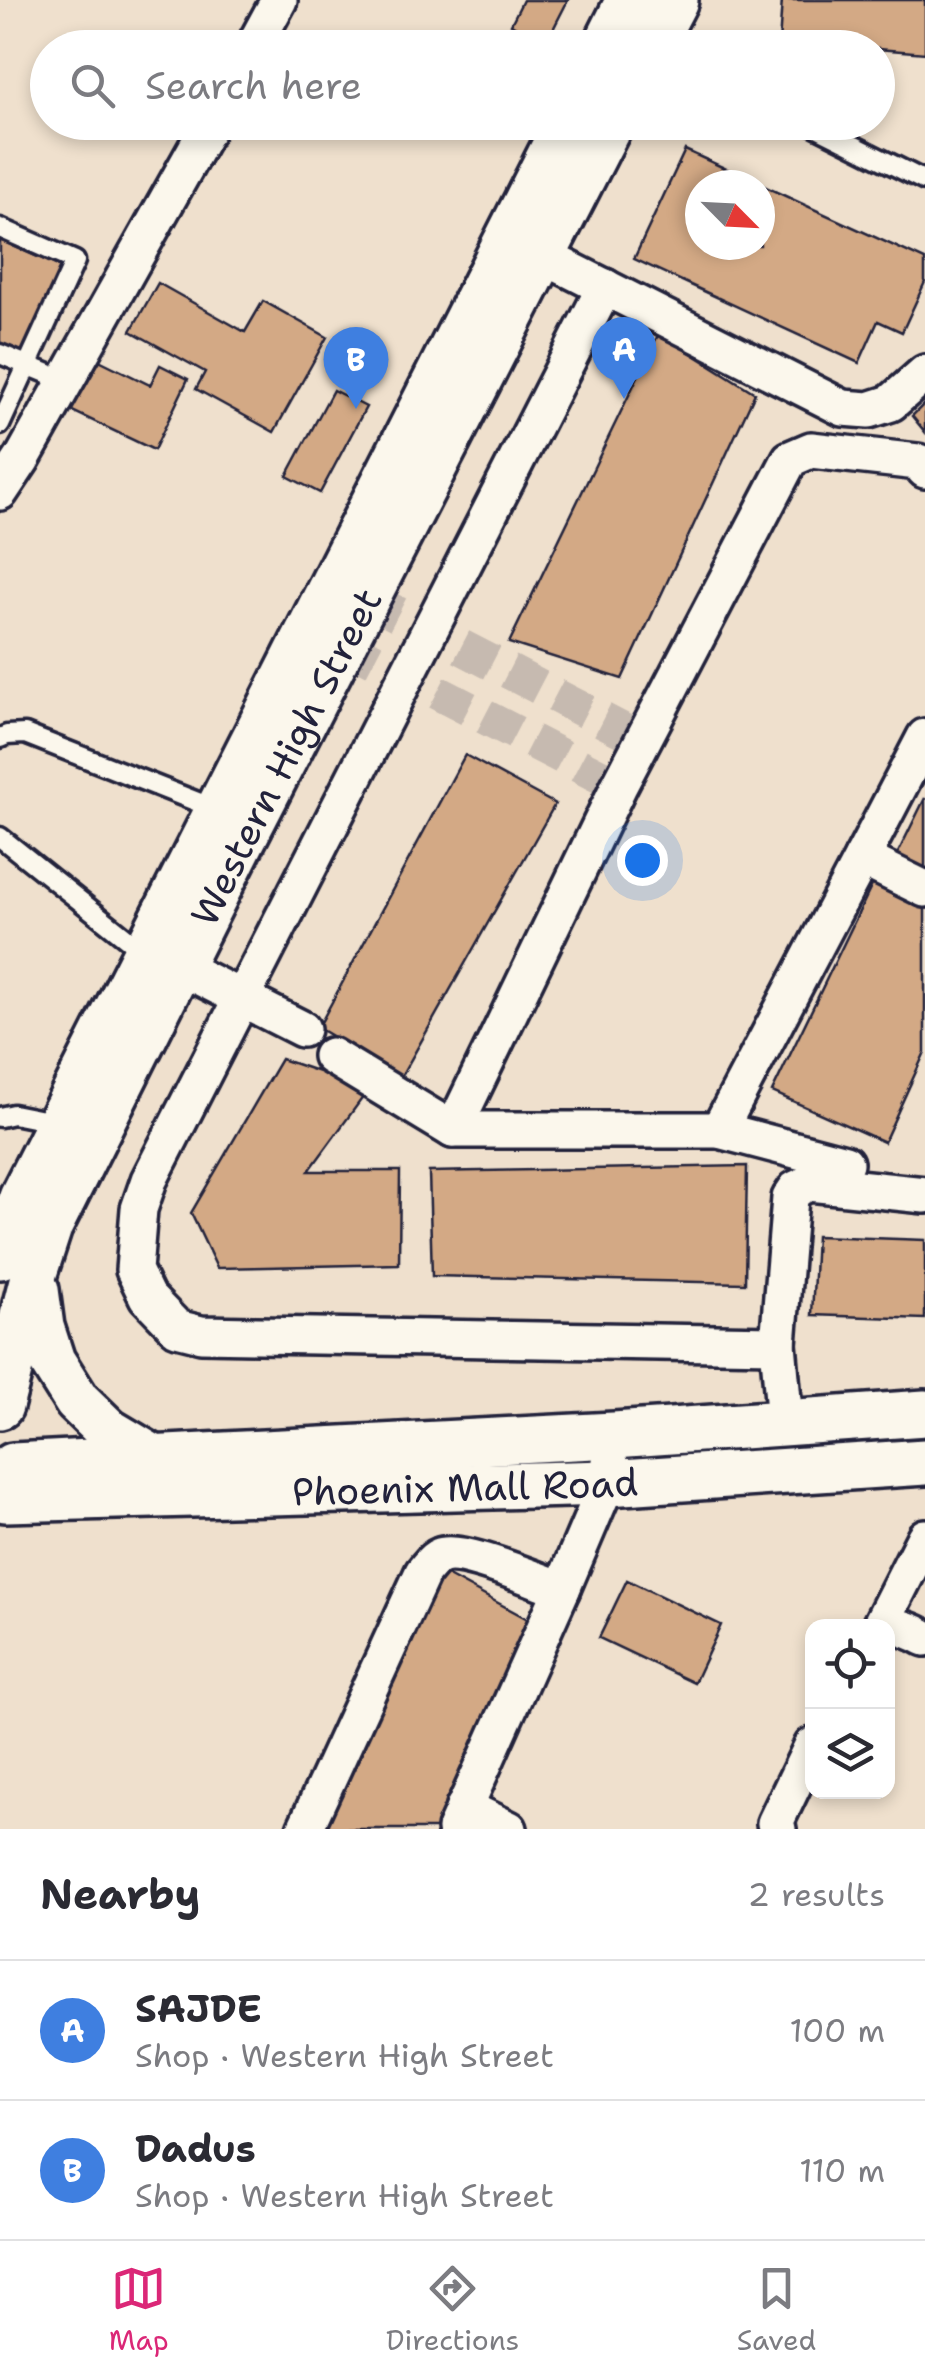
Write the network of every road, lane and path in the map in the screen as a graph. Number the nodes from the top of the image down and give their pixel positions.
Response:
1 (279, 0) edge
2 (674, 0) edge
3 (263, 30) edge
4 (641, 30) edge
5 (200, 140) edge
6 (559, 140) edge
7 (603, 140) edge
8 (842, 140) edge
9 (925, 182) edge
10 (0, 228) edge
11 (543, 256) junction
12 (604, 287) junction
13 (0, 354) edge
14 (28, 365) junction
15 (925, 373) edge
16 (66, 381) junction
17 (0, 425) edge
18 (925, 470) edge
19 (0, 492) edge
20 (341, 609) junction
21 (2, 734) edge
22 (925, 737) edge
23 (218, 810) junction
24 (0, 837) edge
25 (862, 858) junction
26 (925, 889) edge
27 (194, 897) junction
28 (162, 960) junction
29 (242, 998) junction
30 (302, 1029) dead end
31 (332, 1056) dead end
32 (0, 1117) edge
33 (453, 1130) junction
34 (719, 1130) junction
35 (76, 1132) junction
36 (845, 1163) dead end
37 (925, 1196) edge
38 (8, 1203) edge
39 (17, 1265) edge
40 (778, 1344) junction
41 (0, 1406) edge
42 (925, 1412) edge
43 (785, 1422) junction
44 (614, 1435) junction
45 (155, 1459) junction
46 (925, 1462) edge
47 (352, 1469) junction
48 (4, 1479) edge
49 (607, 1483) junction
50 (925, 1537) edge
51 (562, 1589) junction
52 (888, 1619) edge
53 (895, 1628) edge
54 (925, 1638) edge
55 (805, 1760) edge
56 (459, 1818) edge
57 (305, 1829) edge
58 (509, 1829) edge
59 (778, 1829) edge

1 - 3 street
2 - 4 street
5 - 16 street
6 - 20 street, Western High Street
7 - 11 street, Western High Street
8 - 9 lane
10 - 14 lane
11 - 12 street
11 - 20 street, Western High Street
12 - 15 street
12 - 29 street
13 - 14 lane
14 - 16 lane
14 - 17 lane
16 - 19 street
18 - 33 street
20 - 23 street, Western High Street
20 - 27 street, Western High Street
21 - 23 lane
22 - 25 street
23 - 27 street, Western High Street
24 - 28 lane
25 - 26 street
25 - 34 street
27 - 28 street, Western High Street
28 - 29 street
28 - 35 street, Western High Street
29 - 30 street
29 - 40 street
31 - 33 street
32 - 35 lane
33 - 34 street
34 - 36 street
35 - 38 street, Western High Street
35 - 39 street, Western High Street
37 - 40 street
38 - 39 street, Western High Street
39 - 41 street, Western High Street
39 - 45 street
40 - 43 street
42 - 43 street, Phoenix Mall Road
43 - 44 street, Phoenix Mall Road
44 - 47 street, Phoenix Mall Road
44 - 49 street
45 - 47 street, Phoenix Mall Road
45 - 48 street, Phoenix Mall Road
46 - 49 street, Phoenix Mall Road
47 - 48 street, Phoenix Mall Road
47 - 49 street, Phoenix Mall Road
49 - 51 street
50 - 52 street
51 - 56 street
51 - 57 street
53 - 54 street
55 - 59 street
56 - 58 street

